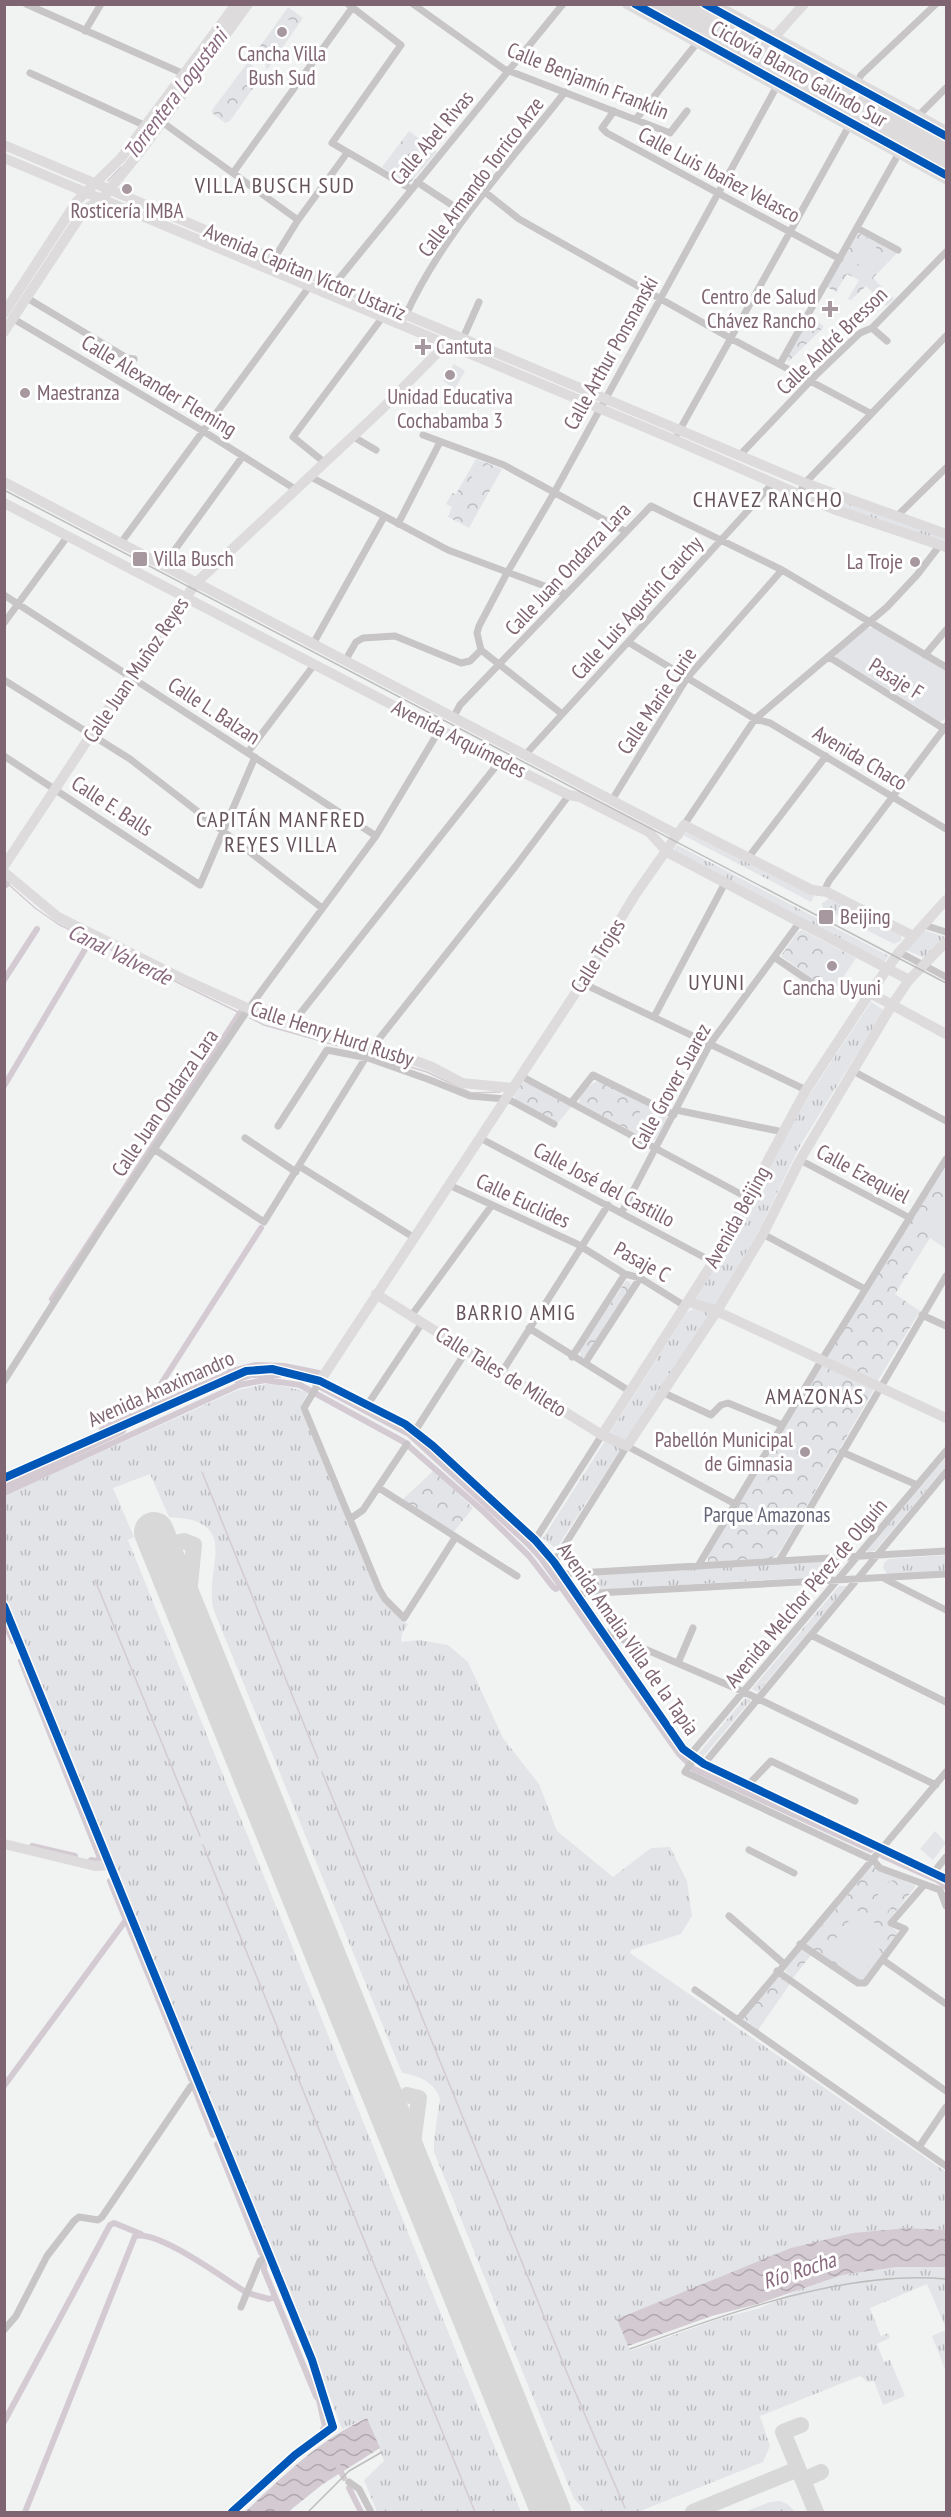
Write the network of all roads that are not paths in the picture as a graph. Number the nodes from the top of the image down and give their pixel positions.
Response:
1 (26, 4) edge
2 (101, 4) edge
3 (236, 4) edge
4 (248, 4) edge
5 (413, 4) edge
6 (563, 4) edge
7 (627, 4) edge
8 (657, 4) edge
9 (683, 4) edge
10 (714, 4) edge
11 (804, 4) edge
12 (936, 4) edge
13 (350, 6) edge
14 (85, 31) junction
15 (697, 43) junction
16 (770, 43) junction
17 (509, 70) junction
18 (30, 73) dead end
19 (784, 73) junction
20 (184, 74) junction
21 (858, 82) junction
22 (776, 86) junction
23 (946, 88) edge
24 (565, 92) junction
25 (851, 96) junction
26 (614, 111) junction
27 (687, 111) dead end
28 (919, 115) junction
29 (636, 119) junction
30 (162, 122) junction
31 (146, 126) junction
32 (849, 126) junction
33 (946, 131) edge
34 (4, 145) edge
35 (946, 148) edge
36 (347, 153) junction
37 (899, 153) junction
38 (4, 158) edge
39 (946, 163) edge
40 (233, 173) junction
41 (77, 176) junction
42 (946, 179) edge
43 (417, 182) junction
44 (96, 184) junction
45 (72, 187) junction
46 (411, 189) junction
47 (109, 190) junction
48 (485, 192) junction
49 (86, 193) junction
50 (717, 193) junction
51 (121, 195) junction
52 (101, 200) junction
53 (115, 205) junction
54 (467, 216) junction
55 (298, 220) junction
56 (857, 228) junction
57 (790, 232) junction
58 (898, 250) dead end
59 (946, 252) edge
60 (273, 258) junction
61 (840, 259) junction
62 (268, 269) junction
63 (334, 283) junction
64 (309, 287) junction
65 (329, 295) junction
66 (27, 298) junction
67 (660, 298) junction
68 (479, 302) dead end
69 (6, 313) edge
70 (406, 314) junction
71 (382, 318) junction
72 (402, 326) junction
73 (872, 328) junction
74 (4, 332) edge
75 (946, 336) edge
76 (463, 338) junction
77 (730, 338) junction
78 (887, 341) dead end
79 (446, 344) junction
80 (134, 359) dead end
81 (780, 364) junction
82 (813, 381) junction
83 (606, 397) junction
84 (600, 408) junction
85 (870, 413) junction
86 (680, 429) junction
87 (203, 431) junction
88 (423, 435) dead end
89 (352, 436) junction
90 (675, 440) junction
91 (440, 442) junction
92 (376, 450) dead end
93 (740, 455) junction
94 (243, 456) junction
95 (324, 462) junction
96 (946, 468) edge
97 (309, 476) junction
98 (4, 482) edge
99 (772, 483) junction
100 (805, 483) junction
101 (296, 489) junction
102 (555, 493) junction
103 (799, 494) junction
104 (4, 503) edge
105 (384, 517) junction
106 (896, 517) junction
107 (398, 524) junction
108 (625, 531) junction
109 (946, 534) edge
110 (67, 537) junction
111 (722, 539) junction
112 (120, 544) junction
113 (943, 546) edge
114 (163, 566) junction
115 (782, 570) junction
116 (507, 573) junction
117 (196, 583) junction
118 (566, 594) junction
119 (4, 595) edge
120 (184, 597) junction
121 (18, 604) junction
122 (870, 622) junction
123 (4, 623) edge
124 (946, 630) edge
125 (628, 642) junction
126 (313, 644) junction
127 (481, 650) junction
128 (925, 655) junction
129 (829, 657) junction
130 (345, 661) junction
131 (314, 665) junction
132 (499, 666) junction
133 (946, 667) edge
134 (130, 676) junction
135 (687, 678) junction
136 (4, 680) edge
137 (562, 714) junction
138 (453, 718) junction
139 (755, 718) junction
140 (946, 728) edge
141 (440, 729) junction
142 (91, 735) junction
143 (248, 752) junction
144 (525, 755) junction
145 (4, 756) edge
146 (826, 756) junction
147 (255, 757) junction
148 (500, 761) junction
149 (56, 789) junction
150 (569, 795) junction
151 (893, 796) junction
152 (612, 800) junction
153 (684, 825) junction
154 (946, 829) edge
155 (224, 830) junction
156 (678, 835) junction
157 (376, 836) junction
158 (667, 852) junction
159 (748, 858) junction
160 (5, 872) edge
161 (725, 883) junction
162 (824, 891) junction
163 (946, 900) edge
164 (322, 908) junction
165 (799, 923) junction
166 (924, 925) junction
167 (946, 932) edge
168 (913, 936) junction
169 (946, 942) edge
170 (899, 952) junction
171 (774, 957) junction
172 (924, 965) junction
173 (887, 969) junction
174 (946, 977) edge
175 (909, 980) junction
176 (582, 983) junction
177 (872, 991) junction
178 (827, 993) dead end
179 (894, 1002) junction
180 (249, 1008) junction
181 (654, 1017) junction
182 (291, 1026) junction
183 (946, 1027) edge
184 (946, 1034) edge
185 (710, 1044) junction
186 (369, 1054) junction
187 (853, 1071) junction
188 (520, 1076) junction
189 (512, 1088) junction
190 (806, 1090) junction
191 (506, 1099) junction
192 (571, 1103) junction
193 (675, 1112) junction
194 (946, 1121) edge
195 (554, 1124) dead end
196 (278, 1126) dead end
197 (783, 1132) junction
198 (245, 1138) dead end
199 (480, 1138) junction
200 (656, 1148) junction
201 (154, 1149) junction
202 (946, 1159) edge
203 (800, 1160) junction
204 (298, 1169) junction
205 (448, 1185) junction
206 (748, 1198) junction
207 (492, 1204) junction
208 (608, 1205) junction
209 (622, 1212) junction
210 (910, 1218) junction
211 (763, 1234) junction
212 (413, 1237) junction
213 (582, 1247) junction
214 (713, 1262) junction
215 (626, 1274) junction
216 (946, 1276) edge
217 (640, 1278) junction
218 (865, 1289) junction
219 (376, 1294) junction
220 (686, 1304) junction
221 (717, 1311) junction
222 (922, 1315) junction
223 (411, 1316) junction
224 (422, 1323) junction
225 (946, 1326) edge
226 (529, 1329) junction
227 (466, 1350) junction
228 (572, 1356) junction
229 (821, 1361) junction
230 (585, 1363) junction
231 (502, 1372) junction
232 (4, 1381) edge
233 (319, 1382) junction
234 (880, 1386) junction
235 (631, 1392) junction
236 (664, 1393) junction
237 (368, 1404) junction
238 (946, 1418) edge
239 (782, 1425) junction
240 (415, 1431) junction
241 (602, 1435) junction
242 (406, 1444) dead end
243 (627, 1446) junction
244 (946, 1450) edge
245 (842, 1452) junction
246 (946, 1472) edge
247 (4, 1478) edge
248 (917, 1485) junction
249 (379, 1488) junction
250 (735, 1504) junction
251 (350, 1519) junction
252 (455, 1538) junction
253 (535, 1540) junction
254 (946, 1551) edge
255 (878, 1555) junction
256 (858, 1556) junction
257 (779, 1561) junction
258 (554, 1562) junction
259 (698, 1566) junction
260 (562, 1574) junction
261 (946, 1574) edge
262 (517, 1576) dead end
263 (858, 1578) junction
264 (884, 1578) junction
265 (840, 1579) junction
266 (578, 1594) junction
267 (4, 1606) edge
268 (946, 1610) edge
269 (693, 1628) dead end
270 (598, 1629) junction
271 (811, 1635) junction
272 (678, 1663) junction
273 (744, 1692) junction
274 (758, 1699) junction
275 (946, 1702) edge
276 (692, 1758) junction
277 (704, 1764) junction
278 (946, 1772) edge
279 (748, 1785) junction
280 (936, 1785) junction
281 (855, 1801) dead end
282 (8, 1845) edge
283 (883, 1849) junction
284 (749, 1850) dead end
285 (4, 1857) edge
286 (946, 1857) edge
287 (873, 1860) junction
288 (110, 1865) junction
289 (934, 1872) junction
290 (794, 1873) dead end
291 (946, 1879) edge
292 (924, 1885) junction
293 (946, 1906) edge
294 (729, 1916) dead end
295 (800, 1944) junction
296 (883, 1959) junction
297 (783, 1963) junction
298 (777, 1971) junction
299 (695, 1990) dead end
300 (946, 2004) edge
301 (738, 2020) junction
302 (198, 2081) junction
303 (946, 2091) edge
304 (946, 2108) edge
305 (919, 2146) junction
306 (946, 2166) edge
307 (269, 2254) junction
308 (241, 2307) dead end
309 (4, 2330) edge
310 (349, 2482) dead end
311 (232, 2512) edge
312 (372, 2512) edge

1 - 14 street
2 - 14 street
3 - 20 main road
4 - 30 main road
5 - 17 street, Calle Benjamín Franklin
6 - 17 street, Calle Abel Rivas
7 - 15 main road
8 - 19 highway
9 - 16 highway
10 - 16 main road
11 - 16 main road
12 - 21 street
13 - 36 street
13 - 40 street
14 - 20 street
15 - 22 main road
15 - 29 street
16 - 21 main road
16 - 25 highway
17 - 24 street, Calle Benjamín Franklin
17 - 43 street, Calle Abel Rivas
18 - 31 street
19 - 22 street, Calle Arthur Ponsnanski
19 - 39 highway
20 - 31 main road
21 - 25 street
21 - 28 main road
22 - 32 main road
22 - 50 street, Calle Arthur Ponsnanski
23 - 28 street
24 - 26 street, Calle Benjamín Franklin
24 - 48 street, Calle Armando Torrico Arze
25 - 35 highway
26 - 29 street, Calle Benjamín Franklin
26 - 50 street, Calle Luis Ibañez Velasco
27 - 29 street, Calle Benjamín Franklin
28 - 33 main road
30 - 40 street
30 - 47 main road
31 - 44 main road
32 - 37 main road
32 - 57 street
34 - 41 main road, Avenida Capitan Víctor Ustariz
36 - 46 street
36 - 55 street
37 - 42 main road
37 - 56 street
38 - 45 main road, Avenida Capitan Víctor Ustariz
40 - 55 street
41 - 44 main road, Avenida Capitan Víctor Ustariz
41 - 45 main road
43 - 46 street, Calle Abel Rivas
43 - 54 street
44 - 47 main road, Avenida Capitan Víctor Ustariz
44 - 49 main road
45 - 49 main road, Avenida Capitan Víctor Ustariz
46 - 63 street, Calle Abel Rivas
47 - 51 main road, Avenida Capitan Víctor Ustariz
47 - 52 main road
48 - 54 street, Calle Armando Torrico Arze
48 - 67 street
49 - 52 main road, Avenida Capitan Víctor Ustariz
49 - 69 main road
50 - 57 street, Calle Luis Ibañez Velasco
50 - 67 street, Calle Arthur Ponsnanski
51 - 53 main road
51 - 60 main road, Avenida Capitan Víctor Ustariz
52 - 53 main road, Avenida Capitan Víctor Ustariz
52 - 66 main road
53 - 62 main road, Avenida Capitan Víctor Ustariz
54 - 70 street, Calle Armando Torrico Arze
55 - 60 street
56 - 58 street
56 - 61 street
57 - 61 street, Calle Luis Ibañez Velasco
57 - 77 street
59 - 73 street, Calle André Bresson
60 - 62 street
60 - 63 main road, Avenida Capitan Víctor Ustariz
61 - 81 street
62 - 64 main road, Avenida Capitan Víctor Ustariz
63 - 65 street, Calle Abel Rivas
63 - 70 main road, Avenida Capitan Víctor Ustariz
64 - 65 main road, Avenida Capitan Víctor Ustariz
64 - 87 street
65 - 71 main road, Avenida Capitan Víctor Ustariz
66 - 69 main road
66 - 80 street
67 - 77 street
67 - 83 street, Calle Arthur Ponsnanski
68 - 76 street
69 - 74 main road
69 - 87 street, Calle Alexander Fleming
70 - 72 street, Calle Armando Torrico Arze
70 - 76 main road, Avenida Capitan Víctor Ustariz
71 - 72 main road, Avenida Capitan Víctor Ustariz
71 - 95 street
72 - 79 main road, Avenida Capitan Víctor Ustariz
73 - 78 street
73 - 82 street, Calle André Bresson
75 - 85 street
76 - 83 main road, Avenida Capitan Víctor Ustariz
77 - 81 street
77 - 86 street
79 - 84 main road, Avenida Capitan Víctor Ustariz
79 - 89 main road, Calle Juan Muñoz Reyes
81 - 82 street
82 - 85 street
82 - 93 street, Calle André Bresson
83 - 84 street, Calle Arthur Ponsnanski
83 - 86 main road, Avenida Capitan Víctor Ustariz
84 - 90 main road, Avenida Capitan Víctor Ustariz
84 - 102 street, Calle Arthur Ponsnanski
85 - 100 street
86 - 90 street
86 - 93 main road, Avenida Capitan Víctor Ustariz
87 - 94 street, Calle Alexander Fleming
87 - 112 street
88 - 91 street
89 - 92 street
89 - 95 main road, Calle Juan Muñoz Reyes
90 - 99 main road, Avenida Capitan Víctor Ustariz
91 - 102 street
91 - 107 street
93 - 100 main road, Avenida Capitan Víctor Ustariz
94 - 101 street, Calle Alexander Fleming
94 - 114 street
95 - 97 main road, Calle Juan Muñoz Reyes
96 - 106 street
97 - 101 main road, Calle Juan Muñoz Reyes
97 - 105 street
98 - 112 main road, Avenida Arquímedes
99 - 103 main road, Avenida Capitan Víctor Ustariz
99 - 111 street, Calle Luis Agustín Cauchy
100 - 103 street
100 - 106 main road, Avenida Capitan Víctor Ustariz
101 - 117 main road, Calle Juan Muñoz Reyes
102 - 108 street
102 - 116 street, Calle Arthur Ponsnanski
103 - 113 main road, Avenida Capitan Víctor Ustariz
104 - 110 main road, Avenida Arquímedes
105 - 107 street
105 - 126 street
106 - 109 main road, Avenida Capitan Víctor Ustariz
107 - 116 street
108 - 111 street, Calle Juan Ondarza Lara
108 - 118 street, Calle Juan Ondarza Lara
110 - 120 main road, Avenida Arquímedes
110 - 121 street
111 - 115 street, Calle Juan Ondarza Lara
111 - 125 street, Calle Luis Agustín Cauchy
112 - 114 main road, Avenida Arquímedes
113 - 122 street, Calle Trojes
114 - 117 main road, Avenida Arquímedes
115 - 122 street, Calle Juan Ondarza Lara
115 - 135 street, Calle Marie Curie
116 - 118 street
116 - 127 street, Calle Arthur Ponsnanski
117 - 120 main road, Calle Juan Muñoz Reyes
117 - 126 main road, Avenida Arquímedes
118 - 132 street, Calle Juan Ondarza Lara
119 - 121 street, Calle L. Balzan
120 - 131 main road, Avenida Arquímedes
120 - 134 main road, Calle Juan Muñoz Reyes
121 - 123 street
121 - 134 street, Calle L. Balzan
122 - 128 street, Calle Juan Ondarza Lara
122 - 129 street, Calle Trojes
124 - 128 street
125 - 135 street, Avenida Chaco
125 - 137 street, Calle Luis Agustín Cauchy
126 - 130 main road, Avenida Arquímedes
127 - 130 street
127 - 132 street
128 - 133 street, Calle Juan Ondarza Lara
129 - 139 street, Calle Trojes
129 - 140 street, Pasaje F
130 - 138 main road, Avenida Arquímedes
131 - 141 main road, Avenida Arquímedes
131 - 143 street
132 - 137 street
132 - 138 street, Calle Juan Ondarza Lara
134 - 142 main road, Calle Juan Muñoz Reyes
134 - 143 street, Calle L. Balzan
135 - 139 street, Avenida Chaco
135 - 152 street, Calle Marie Curie
136 - 142 street
137 - 144 street, Calle Luis Agustín Cauchy
138 - 144 main road, Avenida Arquímedes
139 - 146 street, Avenida Chaco
139 - 153 street, Calle Trojes
140 - 151 street
141 - 148 main road, Avenida Arquímedes
141 - 157 street, Calle Juan Ondarza Lara
142 - 149 main road, Calle Juan Muñoz Reyes
142 - 155 street
143 - 147 street, Calle L. Balzan
144 - 152 main road, Avenida Arquímedes
145 - 149 street, Calle E. Balls
146 - 151 street, Avenida Chaco
146 - 159 street
147 - 155 street
147 - 157 street, Calle L. Balzan
148 - 150 main road, Avenida Arquímedes
148 - 182 street
149 - 155 street, Calle E. Balls
149 - 160 main road, Calle Juan Muñoz Reyes
150 - 158 main road, Avenida Arquímedes
150 - 186 street
151 - 154 street, Avenida Chaco
151 - 162 street
152 - 156 main road, Avenida Arquímedes
153 - 156 main road, Calle Trojes
153 - 159 main road
155 - 164 street
156 - 158 main road, Calle Trojes
157 - 164 street, Calle Juan Ondarza Lara
158 - 161 main road, Avenida Arquímedes
158 - 176 main road, Calle Trojes
159 - 162 main road
160 - 180 main road, Calle Henry Hurd Rusby
161 - 165 main road, Avenida Arquímedes
161 - 181 street
162 - 168 main road
163 - 166 main road, Avenida Beijing
164 - 180 street, Calle Juan Ondarza Lara
165 - 171 street, Calle Grover Suarez
165 - 173 main road, Avenida Arquímedes
166 - 167 street
166 - 168 main road, Avenida Beijing
168 - 170 main road, Avenida Beijing
169 - 172 main road, Avenida Beijing
170 - 172 street
170 - 173 main road, Avenida Beijing
171 - 178 street
171 - 185 street, Calle Grover Suarez
172 - 174 street
172 - 175 main road, Avenida Beijing
173 - 175 main road, Avenida Arquímedes
173 - 177 main road, Avenida Beijing
175 - 179 main road, Avenida Beijing
176 - 181 street
176 - 188 main road, Calle Trojes
177 - 179 main road
177 - 190 main road, Avenida Beijing
179 - 183 main road
179 - 184 main road
179 - 187 main road, Avenida Beijing
180 - 182 main road, Calle Henry Hurd Rusby
180 - 201 street, Calle Juan Ondarza Lara
181 - 185 street
182 - 186 main road, Calle Henry Hurd Rusby
185 - 190 street
185 - 193 street, Calle Grover Suarez
186 - 189 main road, Calle Henry Hurd Rusby
186 - 191 street, Calle Henry Hurd Rusby
186 - 196 street, Calle Henry Hurd Rusby
186 - 204 street
187 - 194 street
187 - 203 main road, Avenida Beijing
188 - 189 main road, Calle Trojes
188 - 192 street
189 - 191 main road, Calle Trojes
190 - 197 main road, Avenida Beijing
191 - 195 street
191 - 199 main road, Calle Trojes
192 - 193 street
192 - 200 street
193 - 197 street
193 - 200 street, Calle Grover Suarez
197 - 206 main road, Avenida Beijing
198 - 204 street
199 - 205 main road, Calle Trojes
199 - 208 street, Calle José del Castillo
200 - 206 street
200 - 209 street, Calle Grover Suarez
201 - 204 street
201 - 232 street, Calle Juan Ondarza Lara
202 - 210 street
203 - 210 street, Calle Ezequiel
203 - 211 main road, Avenida Beijing
204 - 212 street
205 - 207 street, Calle Euclides
205 - 212 main road, Calle Trojes
206 - 214 main road, Avenida Beijing
207 - 213 street, Calle Euclides
207 - 223 street
208 - 209 street, Calle José del Castillo
208 - 213 street
209 - 214 street, Calle José del Castillo
210 - 218 street
211 - 218 street
211 - 221 main road, Avenida Beijing
212 - 219 main road, Calle Trojes
213 - 215 street, Pasaje C
213 - 226 street
214 - 220 main road, Avenida Beijing
215 - 217 street, Pasaje C
215 - 228 street
216 - 222 street
217 - 220 street, Pasaje C
217 - 230 street
218 - 229 street
219 - 223 main road, Calle Tales de Mileto
219 - 233 main road, Calle Trojes
220 - 221 main road
220 - 235 main road, Avenida Beijing
221 - 229 main road
221 - 236 main road, Avenida Beijing
222 - 225 street
222 - 234 street
223 - 224 main road, Calle Tales de Mileto
224 - 227 main road, Calle Tales de Mileto
224 - 237 street
226 - 228 street
226 - 231 street
227 - 231 main road, Calle Tales de Mileto
227 - 240 street
228 - 230 street
229 - 234 main road
229 - 239 street
230 - 235 street
231 - 241 main road, Calle Tales de Mileto
233 - 237 street, Avenida Anaximandro
233 - 247 main road, Avenida Anaximandro
233 - 251 street, Calle Trojes
234 - 238 main road
234 - 245 street
235 - 241 main road, Avenida Beijing
236 - 239 street
236 - 243 main road, Avenida Beijing
237 - 240 street, Avenida Anaximandro
239 - 250 street
240 - 253 street, Avenida Anaximandro
241 - 243 main road, Calle Tales de Mileto
241 - 253 street, Avenida Beijing
242 - 249 street
243 - 250 street
243 - 258 street, Avenida Beijing
244 - 248 street, Avenida Melchor Pérez de Olguín
245 - 248 street
245 - 257 street
246 - 255 street, Avenida Melchor Pérez de Olguín
248 - 256 street, Avenida Melchor Pérez de Olguín
249 - 251 street
249 - 252 street
250 - 259 street
251 - 252 street
252 - 262 street
253 - 258 street, Avenida Amalia Villa de la Tapia
254 - 255 street
255 - 256 street
255 - 263 street, Avenida Melchor Pérez de Olguín
256 - 257 street
256 - 265 street, Avenida Melchor Pérez de Olguín
257 - 259 street
258 - 260 street, Avenida Amalia Villa de la Tapia
259 - 260 street
260 - 266 street, Avenida Amalia Villa de la Tapia
261 - 264 street
263 - 264 street
263 - 265 street
263 - 271 street, Avenida Melchor Pérez de Olguín
264 - 268 street
265 - 266 street
265 - 273 street, Avenida Melchor Pérez de Olguín
266 - 270 street, Avenida Amalia Villa de la Tapia
267 - 288 main road
269 - 272 street
270 - 272 street
270 - 276 street, Avenida Amalia Villa de la Tapia
271 - 274 street, Avenida Melchor Pérez de Olguín
271 - 275 street
272 - 273 street
273 - 274 street
273 - 276 street, Avenida Melchor Pérez de Olguín
274 - 277 street, Avenida Melchor Pérez de Olguín
274 - 280 street
276 - 277 street, Avenida Amalia Villa de la Tapia
276 - 287 street, Avenida Amalia Villa de la Tapia
277 - 279 street, Avenida Amalia Villa de la Tapia
278 - 280 street
279 - 281 street
279 - 283 street, Avenida Amalia Villa de la Tapia
280 - 283 street
282 - 285 main road
282 - 288 main road
283 - 287 street
283 - 289 street, Avenida Amalia Villa de la Tapia
284 - 290 street
286 - 289 street
287 - 292 street, Avenida Amalia Villa de la Tapia
287 - 295 street
288 - 302 street
289 - 291 street, Avenida Amalia Villa de la Tapia
292 - 293 street, Avenida Amalia Villa de la Tapia
292 - 296 street
294 - 297 street
295 - 296 street
295 - 297 street
296 - 300 street
297 - 298 street
298 - 301 street
298 - 303 street
299 - 301 street
301 - 305 street
302 - 307 street
302 - 309 street
304 - 305 street
305 - 306 street
307 - 308 street
307 - 311 street
310 - 312 street

